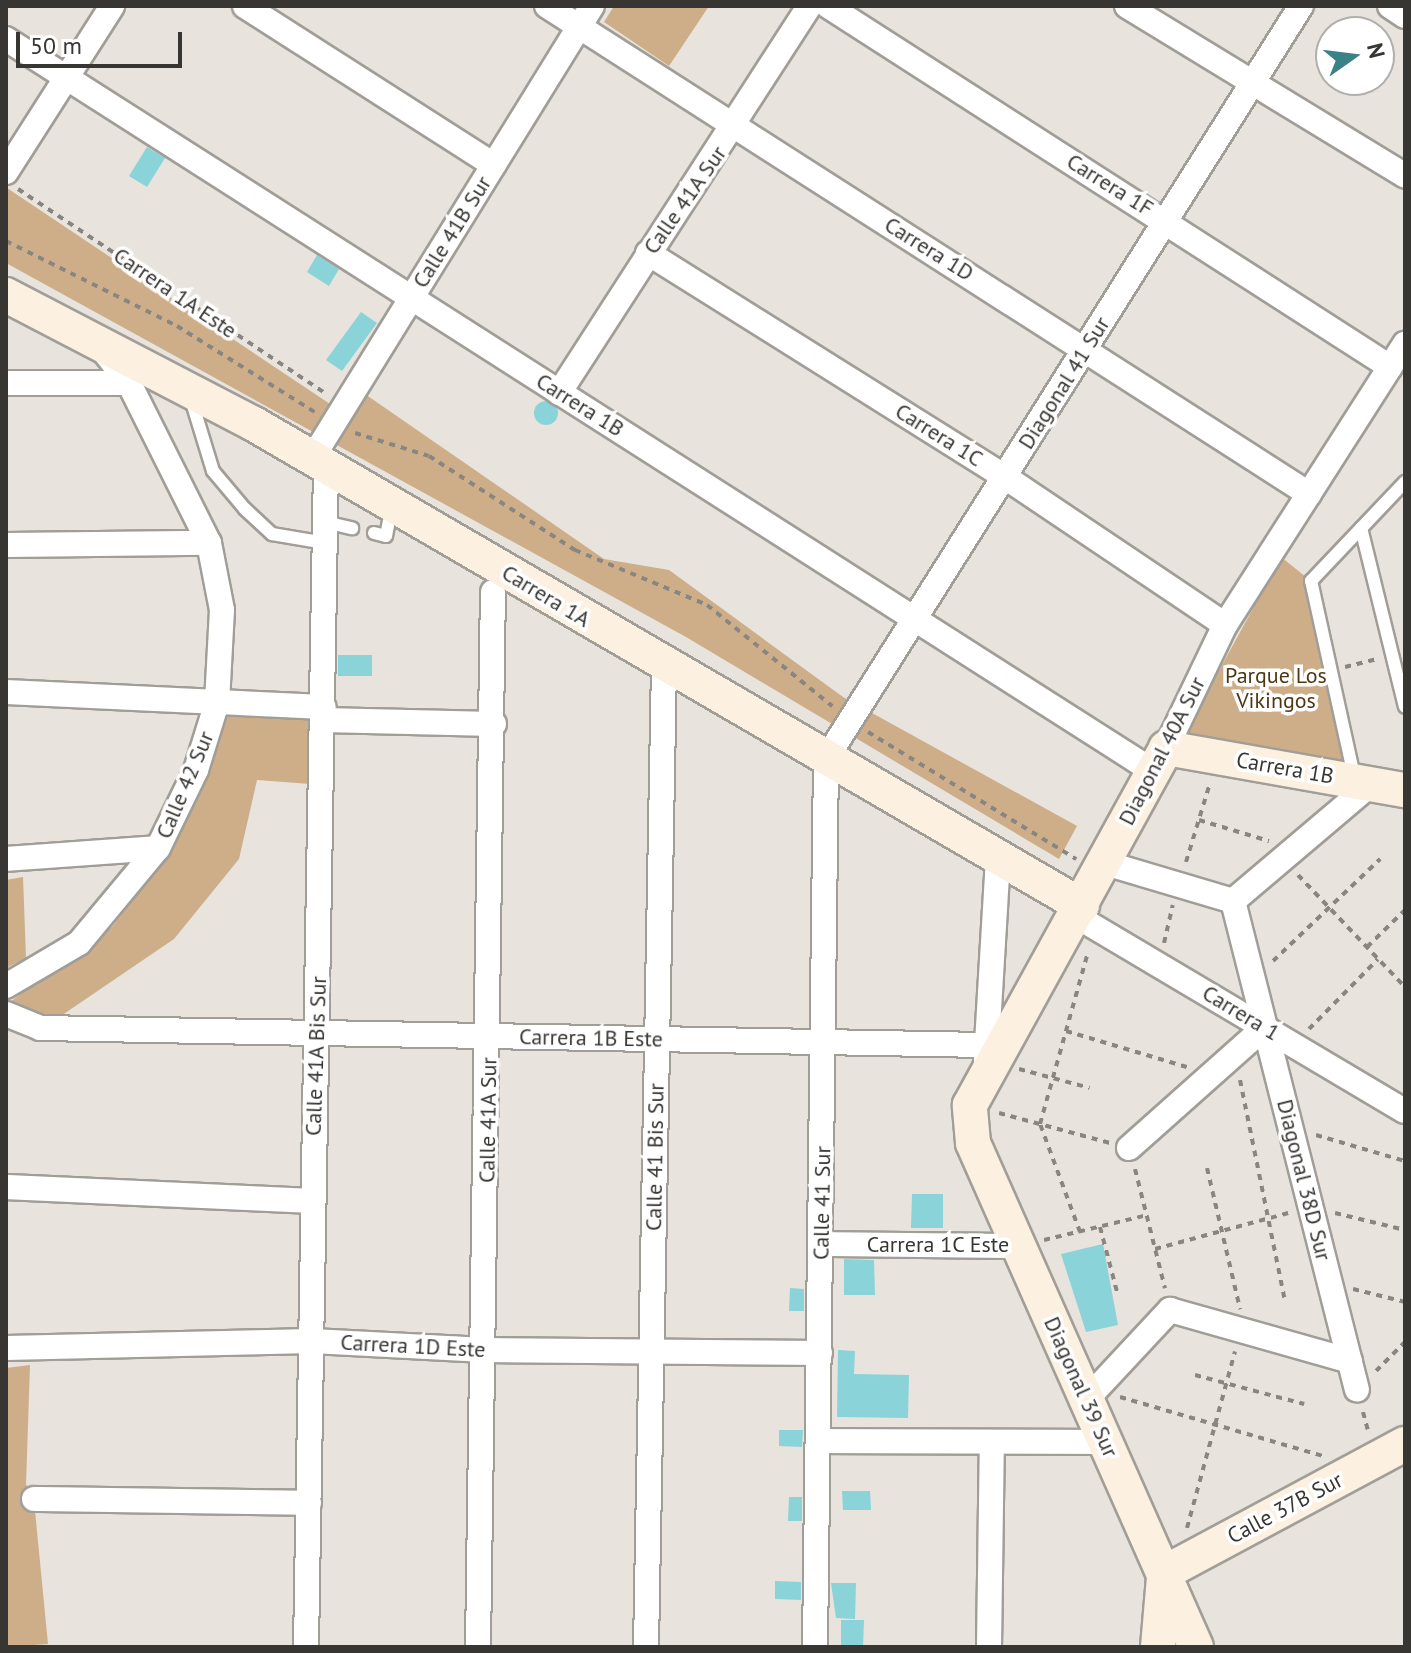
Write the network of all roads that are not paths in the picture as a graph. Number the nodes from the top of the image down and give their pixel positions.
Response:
1 (112, 6) edge
2 (245, 6) edge
3 (547, 6) edge
4 (809, 6) edge
5 (828, 6) edge
6 (1127, 6) edge
7 (1301, 6) edge
8 (1390, 6) edge
9 (585, 16) edge
10 (1405, 16) edge
11 (6, 39) edge
12 (66, 78) junction
13 (1252, 84) junction
14 (736, 128) junction
15 (494, 165) junction
16 (6, 172) edge
17 (1405, 176) edge
18 (1166, 220) junction
19 (648, 253) junction
20 (6, 295) edge
21 (411, 298) junction
22 (96, 342) junction
23 (1086, 348) junction
24 (1400, 358) edge
25 (6, 383) edge
26 (129, 383) junction
27 (190, 390) junction
28 (559, 393) junction
29 (319, 461) junction
30 (1005, 477) junction
31 (1405, 482) edge
32 (1309, 494) junction
33 (389, 521) dead end
34 (352, 528) dead end
35 (1361, 528) junction
36 (325, 533) junction
37 (374, 533) dead end
38 (209, 543) junction
39 (6, 545) edge
40 (493, 592) dead end
41 (916, 617) junction
42 (1225, 625) junction
43 (664, 666) junction
44 (6, 692) edge
45 (217, 702) junction
46 (1405, 707) edge
47 (324, 714) junction
48 (494, 724) junction
49 (826, 759) junction
50 (1160, 759) junction
51 (1377, 784) edge
52 (158, 848) junction
53 (6, 859) edge
54 (998, 859) junction
55 (1096, 864) junction
56 (1233, 901) junction
57 (1084, 917) junction
58 (6, 986) edge
59 (6, 1014) edge
60 (1265, 1027) junction
61 (318, 1032) junction
62 (489, 1036) junction
63 (657, 1039) junction
64 (824, 1042) junction
65 (981, 1083) junction
66 (1405, 1111) edge
67 (1129, 1148) road end
68 (6, 1187) edge
69 (312, 1201) junction
70 (821, 1244) junction
71 (1019, 1246) junction
72 (312, 1341) junction
73 (6, 1348) edge
74 (652, 1349) junction
75 (485, 1350) junction
76 (820, 1353) junction
77 (1350, 1361) junction
78 (1357, 1390) road end
79 (1093, 1395) junction
80 (818, 1441) junction
81 (992, 1442) junction
82 (1106, 1442) junction
83 (1405, 1444) edge
84 (34, 1499) dead end
85 (309, 1503) junction
86 (1170, 1570) junction
87 (306, 1647) edge
88 (478, 1647) edge
89 (646, 1647) edge
90 (815, 1647) edge
91 (989, 1647) edge
92 (1158, 1647) edge
93 (1196, 1647) edge

1 - 12 street
2 - 15 street
3 - 9 street, Carrera 1D
4 - 14 street, Calle 41A Sur
5 - 18 street, Carrera 1F
6 - 13 street
7 - 13 street, Diagonal 41 Sur
8 - 10 street
9 - 14 street, Carrera 1D
9 - 15 street, Calle 41B Sur
11 - 12 street, Carrera 1B
12 - 16 street
12 - 21 street, Carrera 1B
13 - 17 street
13 - 18 street, Diagonal 41 Sur
14 - 19 street, Calle 41A Sur
14 - 23 street, Carrera 1D
15 - 21 street, Calle 41B Sur
18 - 23 street, Diagonal 41 Sur
18 - 24 street, Carrera 1F
19 - 28 street, Calle 41A Sur
19 - 30 street, Carrera 1C
20 - 22 main road, Carrera 1A
21 - 28 street, Carrera 1B
21 - 29 street, Calle 41B Sur
22 - 26 street, Calle 42 Sur
22 - 27 main road, Carrera 1A
23 - 30 street, Diagonal 41 Sur
23 - 32 street, Carrera 1D
24 - 32 street, Diagonal 40A Sur
25 - 26 street
26 - 38 street, Calle 42 Sur
27 - 29 main road, Carrera 1A
27 - 36 lane
28 - 41 street, Carrera 1B
29 - 36 street, Calle 41A Bis Sur
29 - 43 main road, Carrera 1A
30 - 41 street, Diagonal 41 Sur
30 - 42 street, Carrera 1C
31 - 35 lane
32 - 42 street, Diagonal 40A Sur
33 - 37 lane
34 - 36 lane
35 - 46 lane
35 - 51 lane
36 - 47 street, Calle 41A Bis Sur
38 - 39 street
38 - 45 street, Calle 42 Sur
40 - 48 street, Calle 41A Sur
41 - 49 street, Diagonal 41 Sur
41 - 50 street, Carrera 1B
42 - 50 street, Diagonal 40A Sur
43 - 49 main road, Carrera 1A
43 - 63 street, Calle 41 Bis Sur
44 - 45 street
45 - 47 street
45 - 52 street, Calle 42 Sur
47 - 48 street
47 - 61 street, Calle 41A Bis Sur
48 - 62 street, Calle 41A Sur
49 - 54 main road, Carrera 1A
49 - 64 street, Calle 41 Sur
50 - 51 main road, Carrera 1B
50 - 55 main road, Diagonal 40A Sur
51 - 56 street
52 - 53 street
52 - 58 street, Calle 42 Sur
54 - 57 main road, Carrera 1A
54 - 65 street
55 - 56 street
55 - 57 main road, Diagonal 40A Sur
56 - 60 street, Diagonal 38D Sur
57 - 60 street, Carrera 1
57 - 65 main road, Diagonal 40A Sur
59 - 61 street, Carrera 1B Este
60 - 66 street, Carrera 1
60 - 67 street
60 - 77 street, Diagonal 38D Sur
61 - 62 street, Carrera 1B Este
61 - 69 street, Calle 41A Bis Sur
62 - 63 street, Carrera 1B Este
62 - 75 street, Calle 41A Sur
63 - 64 street, Carrera 1B Este
63 - 74 street, Calle 41 Bis Sur
64 - 65 street, Carrera 1B Este
64 - 70 street, Calle 41 Sur
65 - 71 main road, Diagonal 39 Sur
68 - 69 street
69 - 72 street, Calle 41A Bis Sur
70 - 71 street, Carrera 1C Este
70 - 76 street, Calle 41 Sur
71 - 79 main road, Diagonal 39 Sur
72 - 73 street, Carrera 1D Este
72 - 75 street, Carrera 1D Este
72 - 85 street, Calle 41A Bis Sur
74 - 75 street, Carrera 1D Este
74 - 76 street, Carrera 1D Este
74 - 89 street, Calle 41 Bis Sur
75 - 88 street, Calle 41A Sur
76 - 80 street, Calle 41 Sur
77 - 78 street, Diagonal 38D Sur
77 - 79 street
79 - 82 main road, Diagonal 39 Sur
80 - 81 street
80 - 90 street, Calle 41 Sur
81 - 82 street
81 - 91 street
82 - 86 main road, Diagonal 39 Sur
83 - 86 main road, Calle 37B Sur
84 - 85 street
85 - 87 street, Calle 41A Bis Sur
86 - 92 main road
86 - 93 main road, Diagonal 39 Sur

